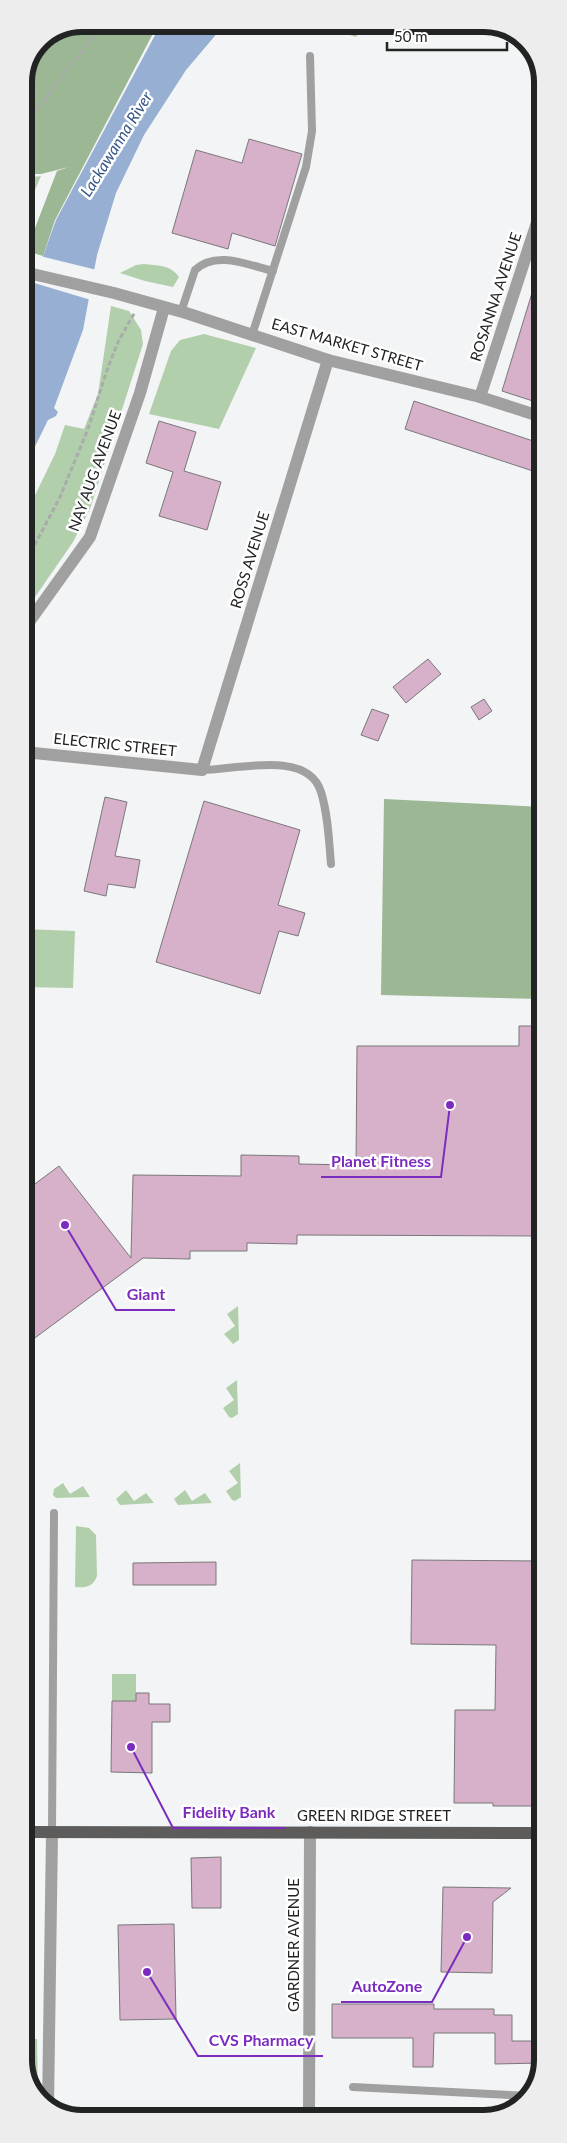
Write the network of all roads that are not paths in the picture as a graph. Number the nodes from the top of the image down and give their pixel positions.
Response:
1 (310, 56) dead end
2 (534, 232) edge
3 (272, 271) junction
4 (32, 274) edge
5 (164, 308) junction
6 (181, 312) junction
7 (252, 335) junction
8 (328, 360) junction
9 (480, 397) junction
10 (534, 414) edge
11 (32, 618) edge
12 (32, 753) edge
13 (202, 770) junction
14 (331, 864) dead end
15 (54, 1513) dead end
16 (32, 1832) edge
17 (310, 1832) junction
18 (534, 1832) edge
19 (52, 1833) junction
20 (354, 2088) dead end
21 (48, 2096) edge
22 (519, 2096) edge
23 (309, 2110) edge

1 - 3 lane
2 - 9 street, ROSANNA AVENUE
3 - 6 lane
3 - 7 lane
4 - 5 street, EAST MARKET STREET
5 - 6 street, EAST MARKET STREET
5 - 11 street, NAY AUG AVENUE
6 - 7 street, EAST MARKET STREET
7 - 8 street, EAST MARKET STREET
8 - 9 street, EAST MARKET STREET
8 - 13 street, ROSS AVENUE
9 - 10 street, EAST MARKET STREET
12 - 13 street, ELECTRIC STREET
13 - 14 lane
15 - 19 lane
16 - 19 main road, GREEN RIDGE STREET
17 - 18 main road, GREEN RIDGE STREET
17 - 19 main road, GREEN RIDGE STREET
17 - 23 street, GARDNER AVENUE
19 - 21 street
20 - 22 lane

